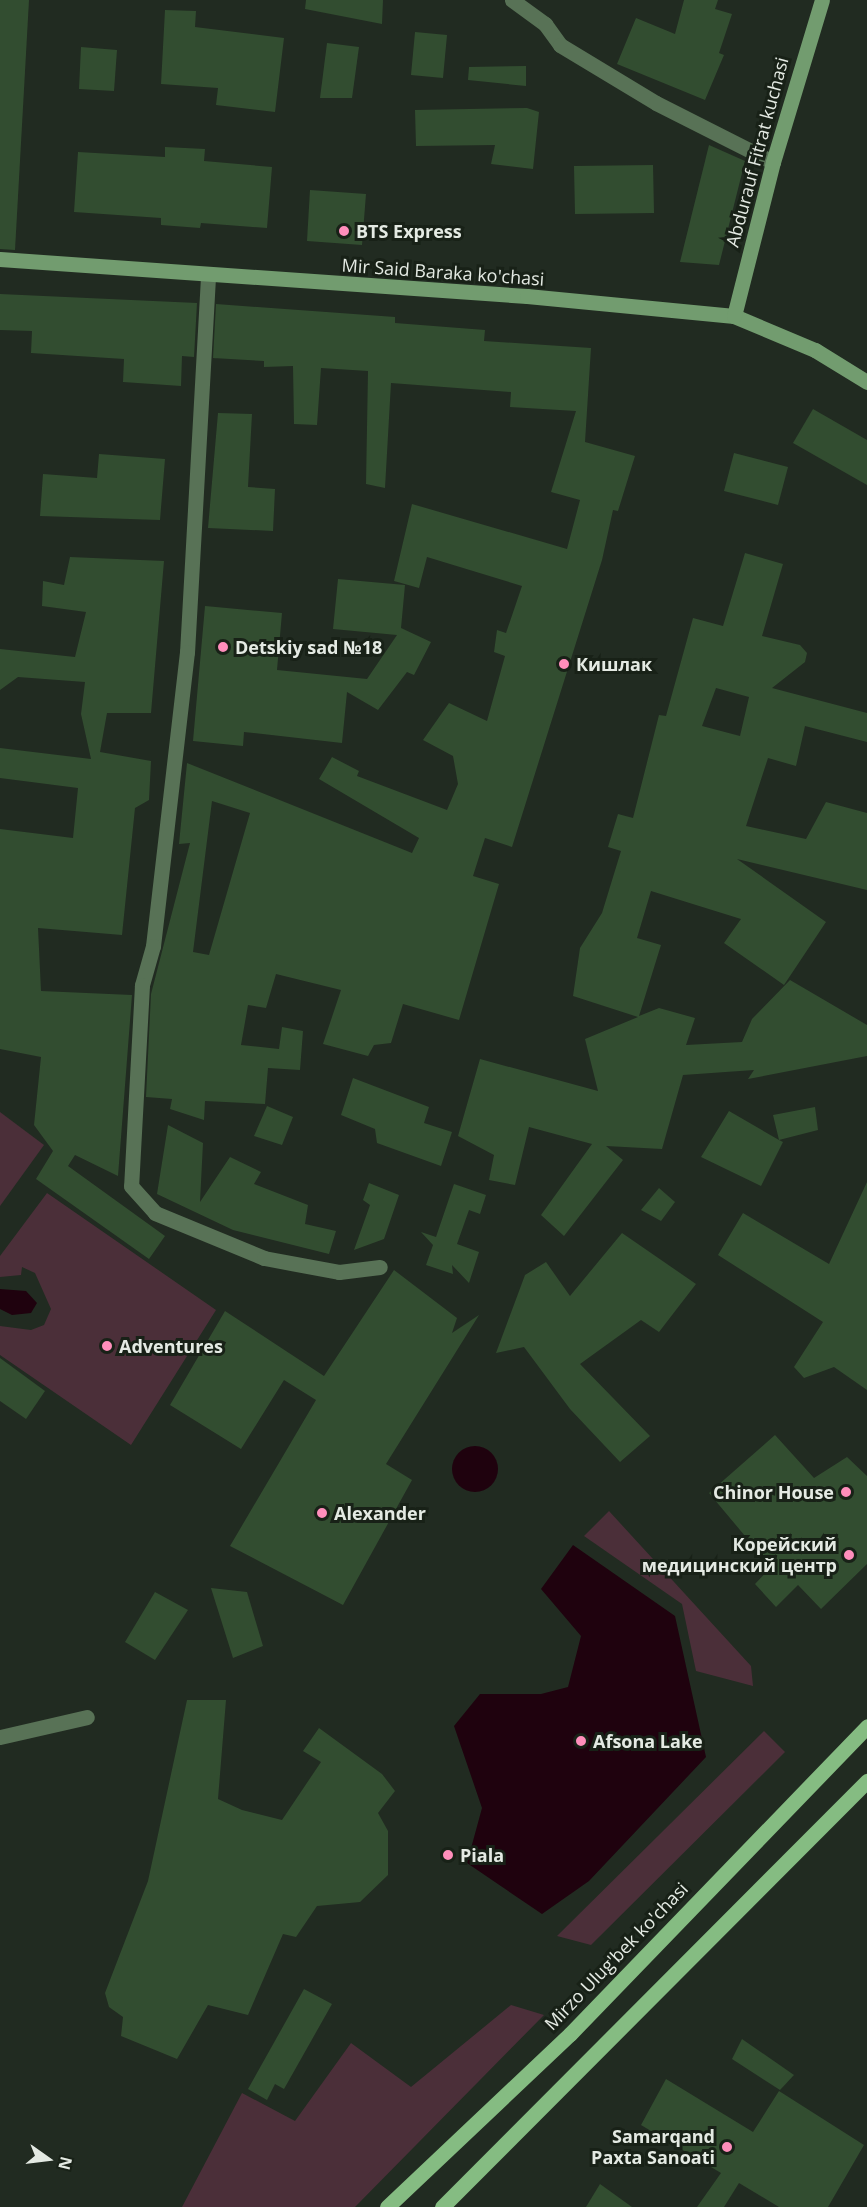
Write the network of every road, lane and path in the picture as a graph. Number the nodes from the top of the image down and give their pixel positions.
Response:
1 (512, 0) edge
2 (822, 0) edge
3 (772, 162) junction
4 (0, 259) edge
5 (208, 277) junction
6 (734, 316) junction
7 (867, 382) edge
8 (380, 1267) dead end
9 (87, 1717) dead end
10 (867, 1726) edge
11 (0, 1737) edge
12 (867, 1781) edge
13 (387, 2207) edge
14 (442, 2207) edge

1 - 3 street
2 - 3 street, Abdurauf Fitrat kuchasi
3 - 6 street, Abdurauf Fitrat kuchasi
4 - 5 street, Mir Said Baraka ko'chasi
5 - 6 street, Mir Said Baraka ko'chasi
5 - 8 street
6 - 7 street, Mir Said Baraka ko'chasi
9 - 11 street
10 - 13 main road, Mirzo Ulug'bek ko'chasi
12 - 14 main road

